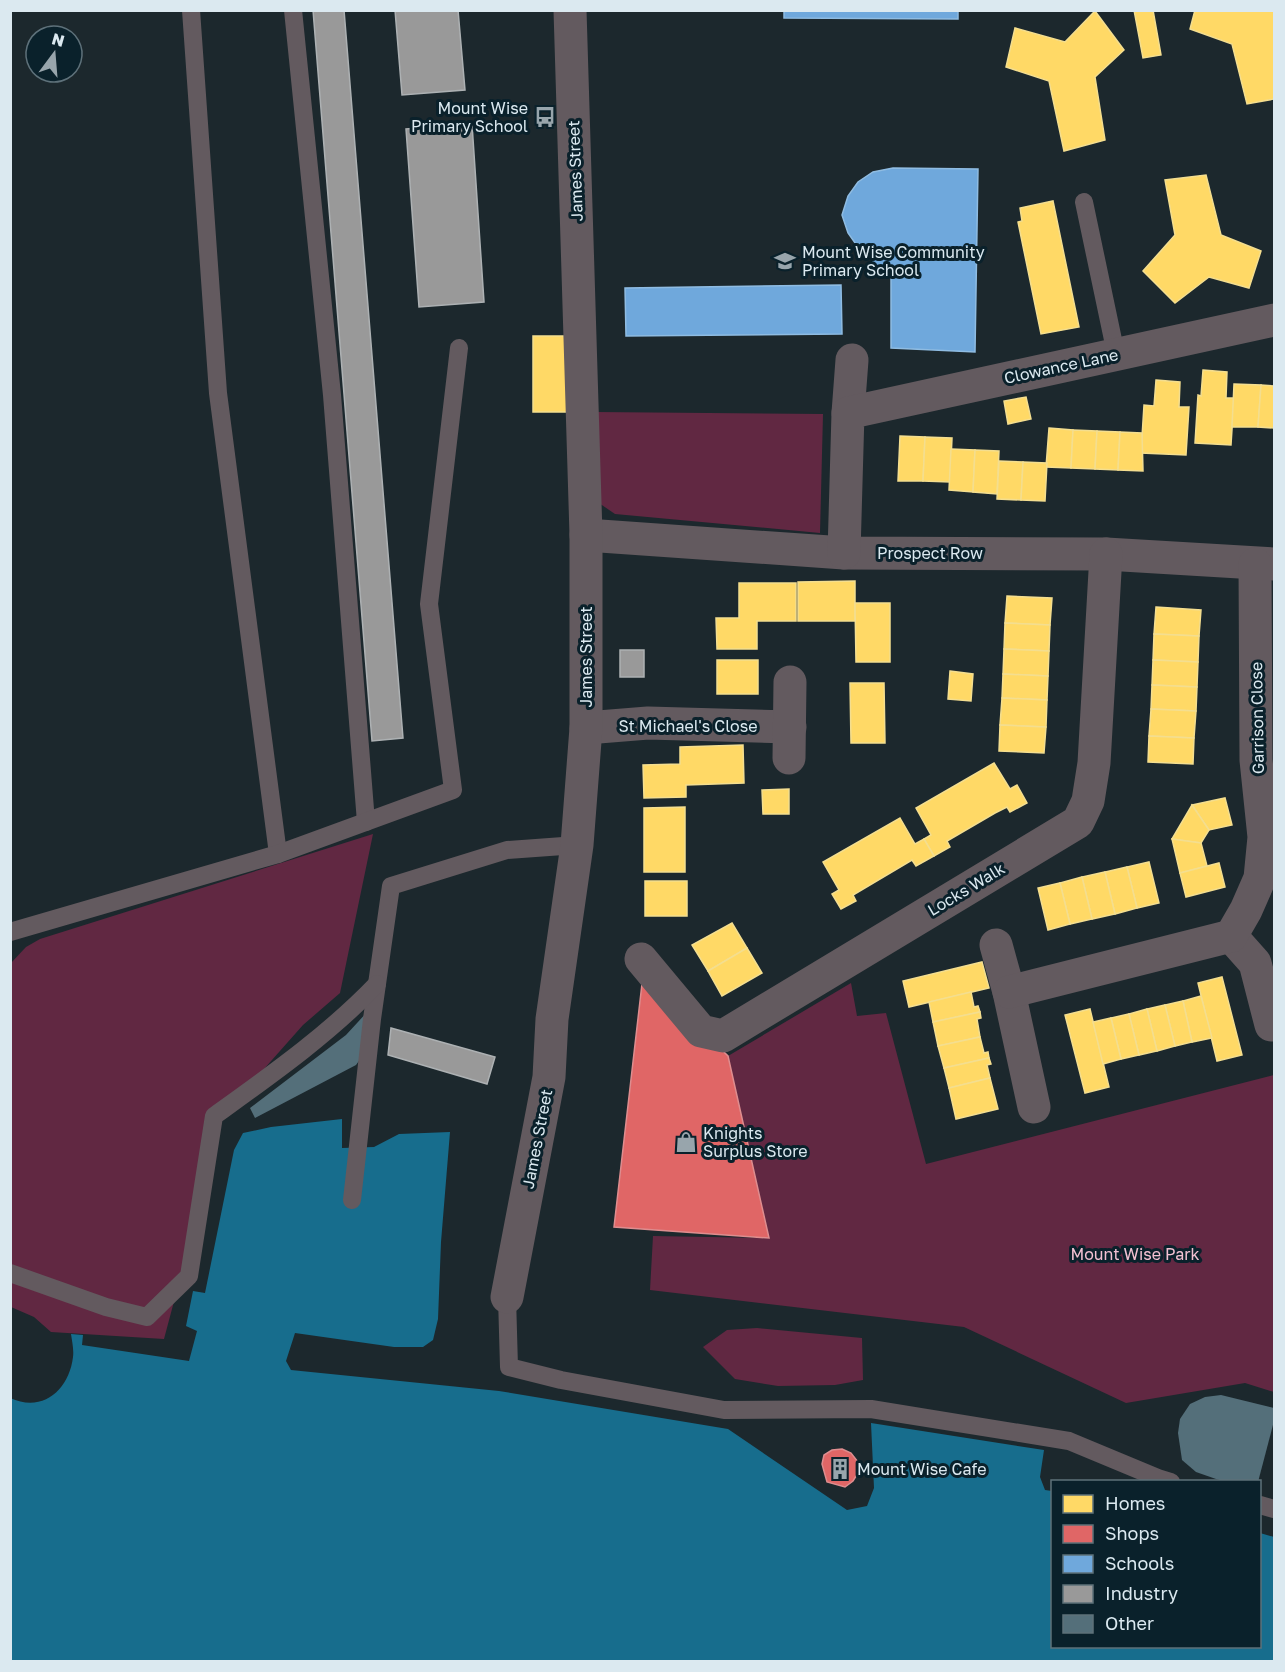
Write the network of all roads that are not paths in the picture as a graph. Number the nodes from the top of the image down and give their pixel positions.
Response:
1 (191, 10) edge
2 (294, 10) edge
3 (570, 10) edge
4 (1084, 202) dead end
5 (1275, 320) edge
6 (459, 348) dead end
7 (1116, 354) junction
8 (852, 360) dead end
9 (848, 413) junction
10 (586, 535) junction
11 (844, 553) junction
12 (1106, 554) junction
13 (1265, 564) edge
14 (790, 682) dead end
15 (586, 728) junction
16 (366, 822) junction
17 (577, 845) junction
18 (278, 854) junction
19 (10, 932) edge
20 (1231, 936) junction
21 (996, 945) dead end
22 (641, 959) dead end
23 (376, 984) junction
24 (1009, 992) junction
25 (1271, 1025) dead end
26 (1034, 1107) dead end
27 (352, 1200) dead end
28 (10, 1273) edge
29 (507, 1297) joint
30 (1164, 1480) edge

1 - 18 lane
2 - 16 lane
3 - 10 street, James Street
4 - 7 lane
5 - 7 street, Clowance Lane
6 - 16 lane
7 - 9 street, Clowance Lane
8 - 9 street
9 - 11 street
10 - 11 street, Prospect Row
10 - 15 street, James Street
11 - 12 street, Prospect Row
12 - 13 street, Prospect Row
12 - 22 street, Locks Walk
13 - 20 street, Garrison Close
14 - 15 street, St Michael's Close
15 - 17 street, James Street
16 - 18 lane
17 - 23 lane
17 - 29 street, James Street
18 - 19 lane
20 - 24 street
20 - 25 street
21 - 24 street
23 - 27 lane
23 - 28 lane
24 - 26 street
29 - 30 lane

